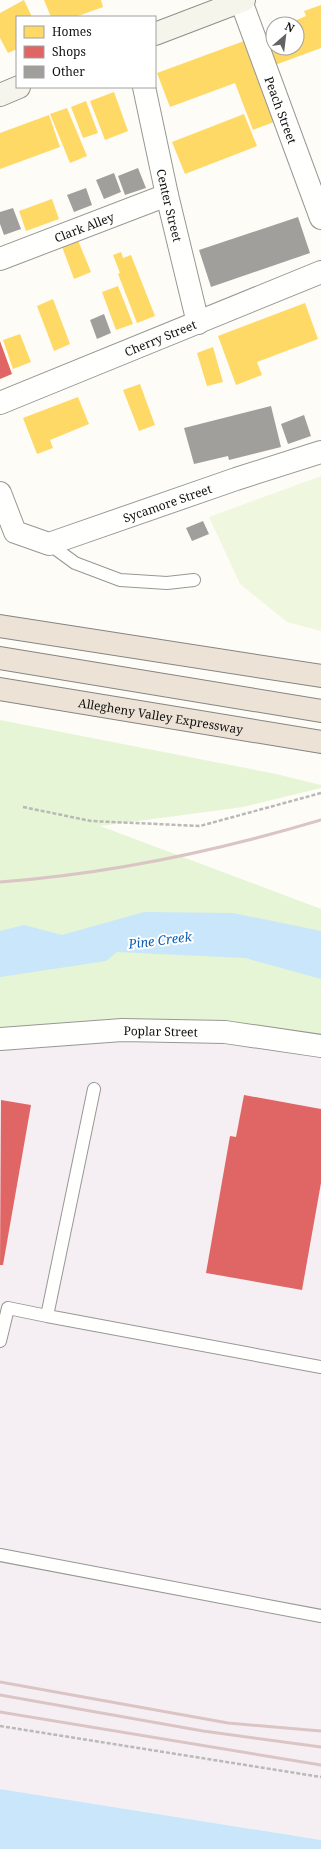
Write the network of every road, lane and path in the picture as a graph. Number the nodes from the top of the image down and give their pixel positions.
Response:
1 (242, 1) edge
2 (156, 34) edge
3 (18, 88) edge
4 (144, 88) edge
5 (0, 95) edge
6 (167, 195) junction
7 (321, 218) edge
8 (0, 259) edge
9 (321, 272) edge
10 (198, 323) junction
11 (0, 403) edge
12 (321, 452) edge
13 (0, 493) edge
14 (49, 544) junction
15 (194, 580) dead end
16 (0, 626) edge
17 (0, 658) edge
18 (321, 676) edge
19 (0, 689) edge
20 (321, 711) edge
21 (321, 742) edge
22 (321, 794) edge
23 (23, 807) dead end
24 (0, 1039) edge
25 (321, 1046) edge
26 (94, 1089) dead end
27 (47, 1316) junction
28 (0, 1341) edge
29 (321, 1367) edge
30 (0, 1555) edge
31 (321, 1616) edge
32 (0, 1726) edge
33 (321, 1777) edge

1 - 2 street
1 - 7 street, Peach Street
3 - 5 street
4 - 6 street, Center Street
6 - 8 street, Clark Alley
6 - 10 street, Center Street
9 - 10 street, Cherry Street
10 - 11 street, Cherry Street
12 - 14 street, Sycamore Street
13 - 14 street
14 - 15 lane
16 - 18 highway
17 - 20 highway
19 - 21 highway, Allegheny Valley Expressway
22 - 23 path
24 - 25 street, Poplar Street
26 - 27 lane
27 - 28 lane
27 - 29 lane
30 - 31 lane
32 - 33 path

